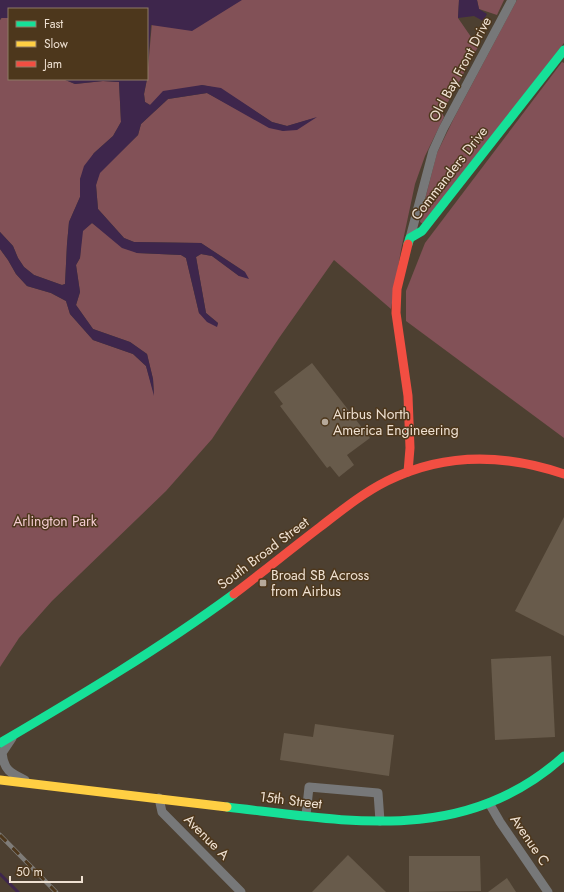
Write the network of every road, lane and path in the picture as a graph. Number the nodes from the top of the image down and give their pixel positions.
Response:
1 (512, 0) edge
2 (564, 50) edge
3 (410, 238) junction
4 (408, 472) junction
5 (564, 474) edge
6 (15, 734) junction
7 (0, 743) edge
8 (564, 756) edge
9 (0, 780) edge
10 (36, 784) junction
11 (159, 798) junction
12 (489, 803) junction
13 (306, 816) junction
14 (380, 821) junction
15 (241, 892) edge
16 (548, 892) edge

1 - 3 street, Old Bay Front Drive
2 - 3 street, Commanders Drive
3 - 4 street, Commanders Drive
4 - 5 street, South Broad Street
4 - 6 street, South Broad Street
6 - 7 street, South Broad Street
6 - 10 street
8 - 12 street, 15th Street
9 - 10 street, 15th Street
10 - 11 street, 15th Street
11 - 13 street, 15th Street
11 - 15 street, Avenue A
12 - 14 street, 15th Street
12 - 16 street, Avenue C
13 - 14 street, 15th Street
13 - 14 street

